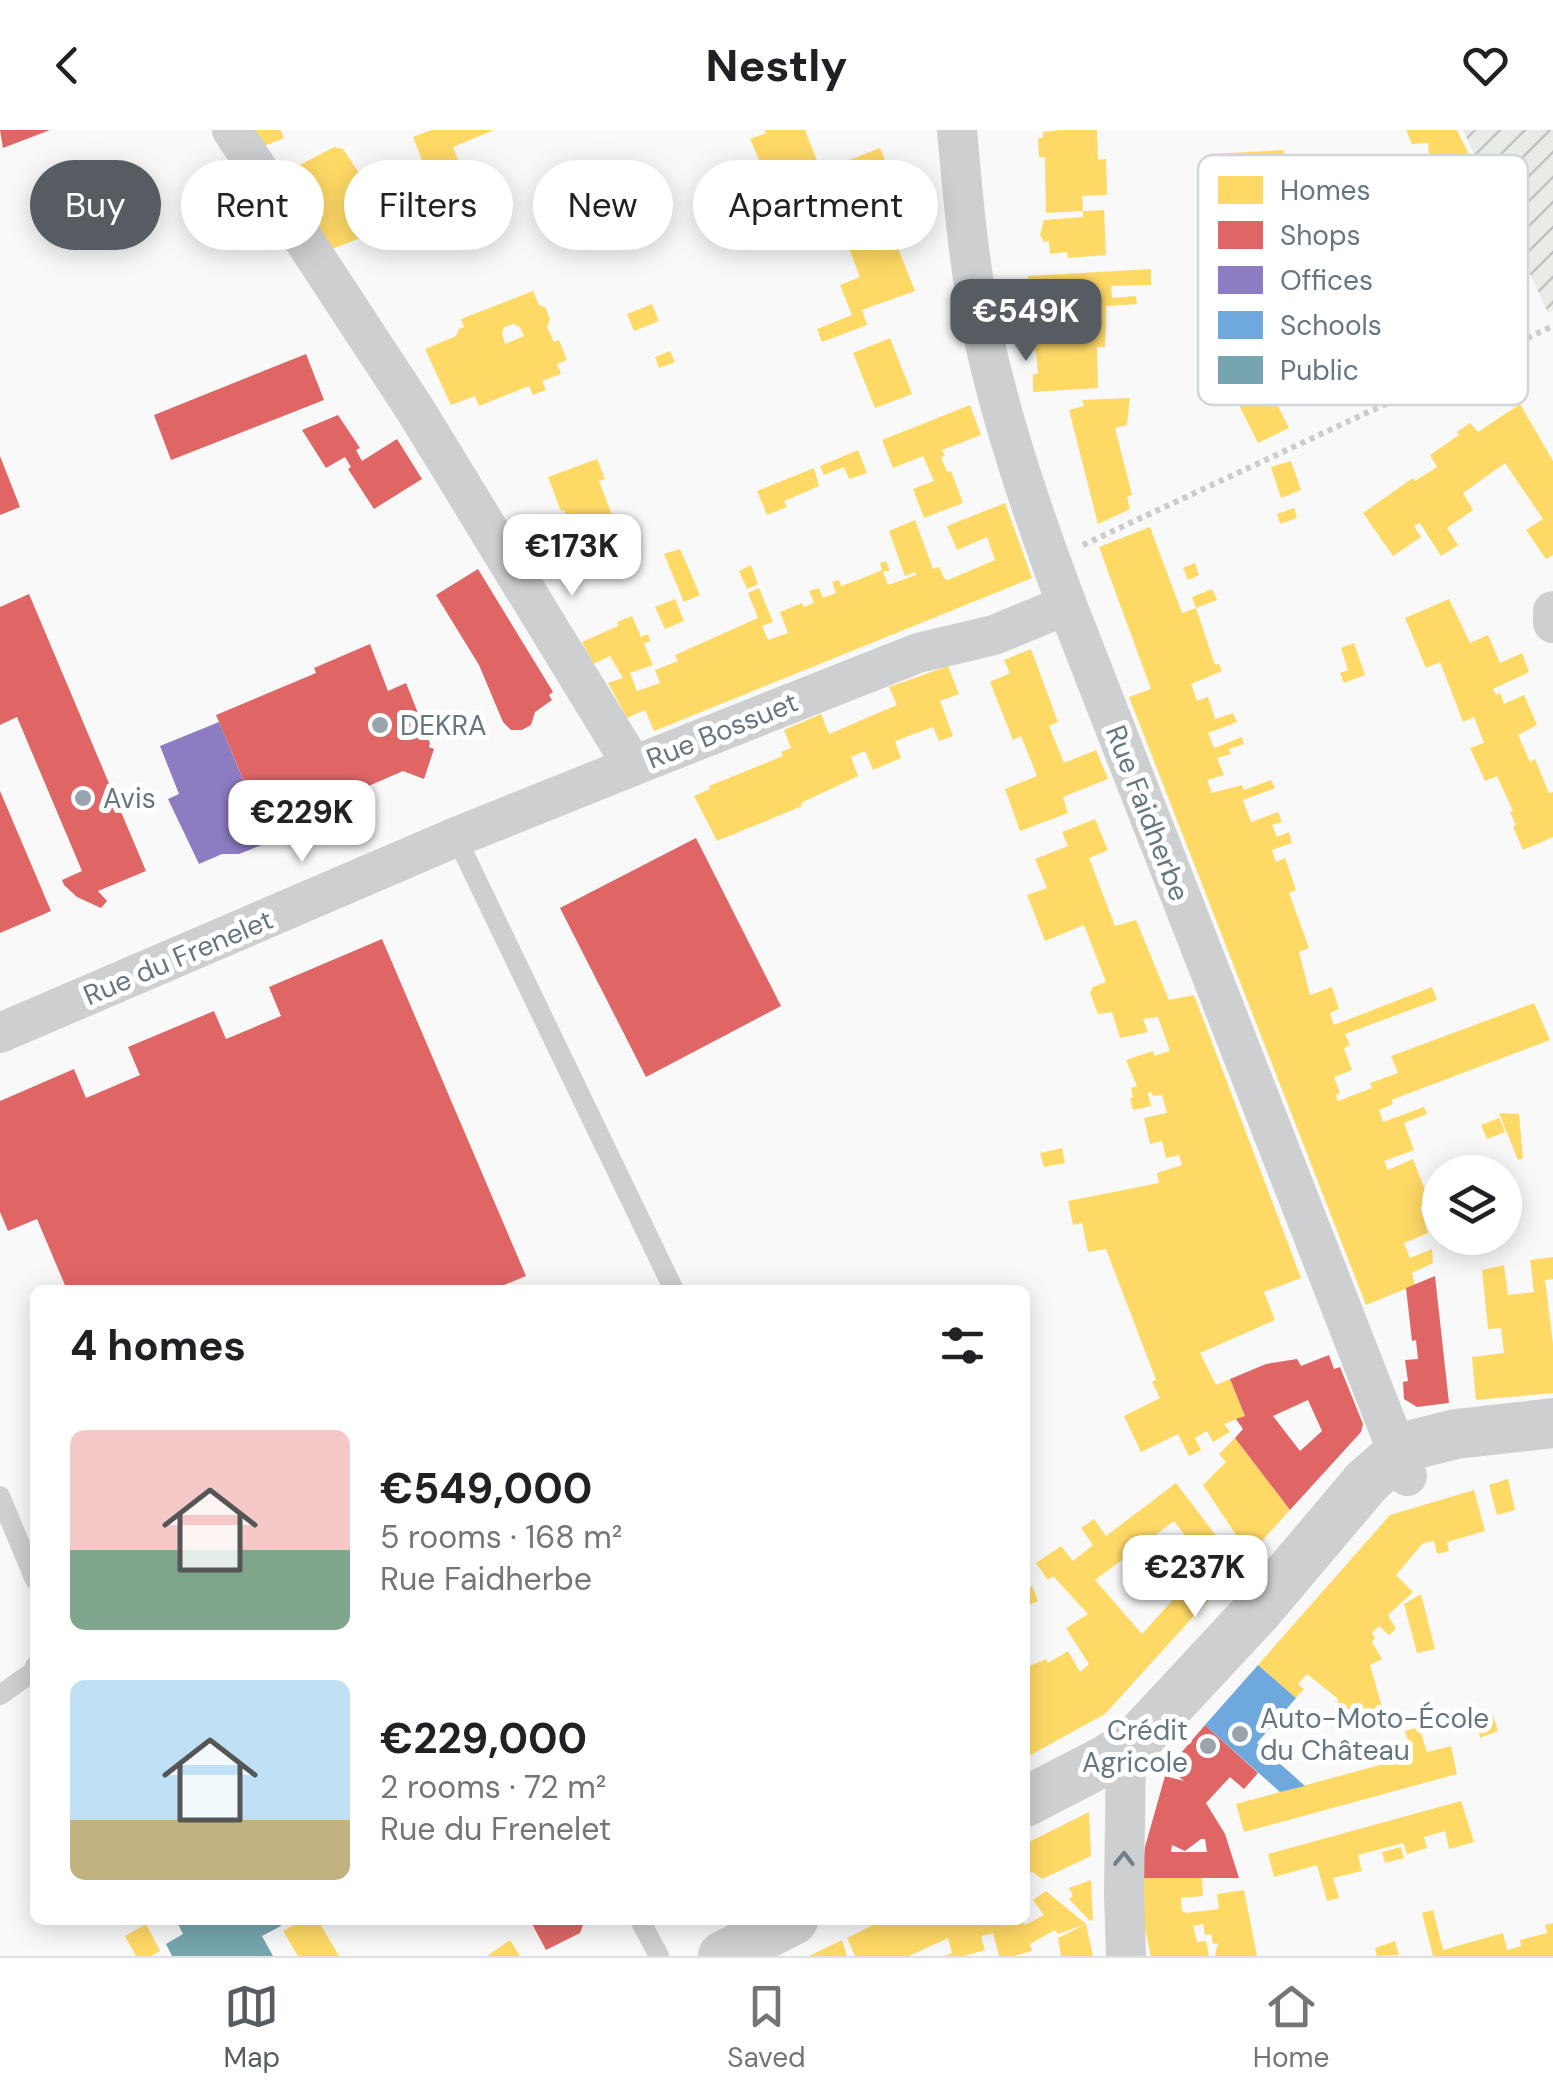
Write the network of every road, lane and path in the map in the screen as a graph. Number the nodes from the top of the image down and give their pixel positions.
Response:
1 (232, 130) edge
2 (957, 130) edge
3 (1553, 326) edge
4 (1528, 338) edge
5 (1383, 405) edge
6 (1050, 560) junction
7 (1067, 605) junction
8 (1553, 610) edge
9 (1553, 623) edge
10 (633, 766) junction
11 (456, 837) junction
12 (0, 1033) edge
13 (672, 1285) edge
14 (1553, 1423) edge
15 (1553, 1448) edge
16 (1402, 1466) junction
17 (0, 1496) edge
18 (30, 1568) edge
19 (30, 1674) edge
20 (0, 1696) edge
21 (1126, 1748) junction
22 (1030, 1799) edge
23 (643, 1925) edge
24 (783, 1925) edge
25 (659, 1956) edge
26 (723, 1956) edge
27 (1126, 1956) edge

1 - 10 street, Rue Bossuet
2 - 6 street, Rue Faidherbe
3 - 4 path
5 - 6 path
6 - 7 street, Rue Faidherbe
7 - 10 street, Rue Bossuet
7 - 16 street, Rue Faidherbe
8 - 9 street
10 - 11 street, Rue du Frenelet
11 - 12 street, Rue du Frenelet
11 - 13 lane
14 - 16 street
15 - 16 street
16 - 21 street
17 - 18 lane
19 - 20 lane
21 - 22 street
27 -> 21 street
23 - 25 lane
24 - 26 street

